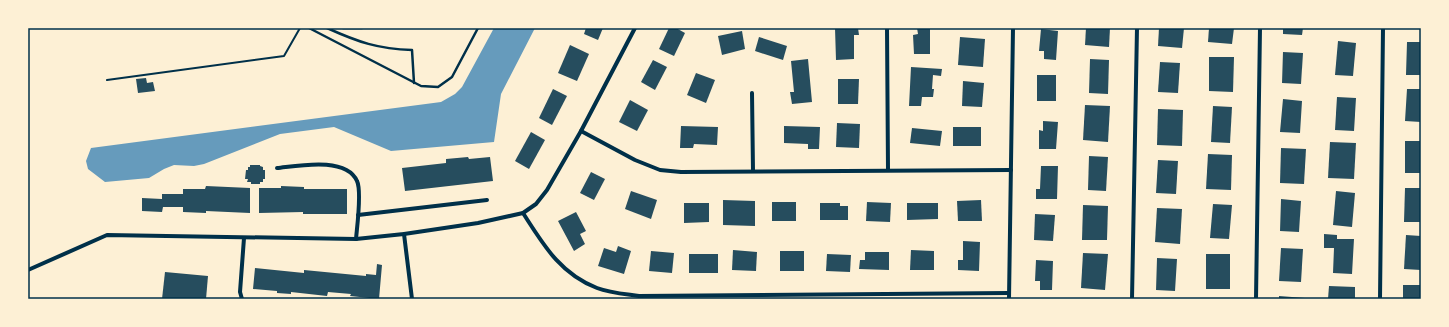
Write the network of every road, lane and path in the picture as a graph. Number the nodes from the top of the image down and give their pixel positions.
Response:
1 (300, 28) edge
2 (309, 28) edge
3 (326, 28) edge
4 (343, 28) edge
5 (362, 28) edge
6 (478, 28) edge
7 (635, 28) edge
8 (887, 28) edge
9 (1013, 28) edge
10 (1137, 28) edge
11 (1260, 28) edge
12 (1383, 28) edge
13 (107, 80) dead end
14 (414, 83) junction
15 (752, 93) dead end
16 (581, 131) junction
17 (277, 168) dead end
18 (888, 170) junction
19 (1011, 170) junction
20 (753, 171) junction
21 (487, 200) dead end
22 (523, 213) junction
23 (358, 215) junction
24 (404, 234) junction
25 (244, 238) junction
26 (356, 239) junction
27 (28, 270) edge
28 (1009, 293) junction
29 (711, 297) edge
30 (242, 299) edge
31 (412, 299) edge
32 (1009, 299) edge
33 (1132, 299) edge
34 (1256, 299) edge
35 (1380, 299) edge

1 - 13 path
2 - 14 lane
3 - 14 lane
4 - 5 lane
6 - 14 lane
7 - 16 street
8 - 18 street
9 - 19 street
10 - 33 street
11 - 34 street
12 - 35 street
15 - 20 street
16 - 20 street
16 - 22 street
17 - 23 street
18 - 19 street
18 - 20 street
19 - 28 street
21 - 23 street
22 - 24 street
22 - 29 street
23 - 26 street
24 - 26 street
24 - 31 street
25 - 26 street
25 - 27 street
25 - 30 street
28 - 29 street
28 - 32 street

